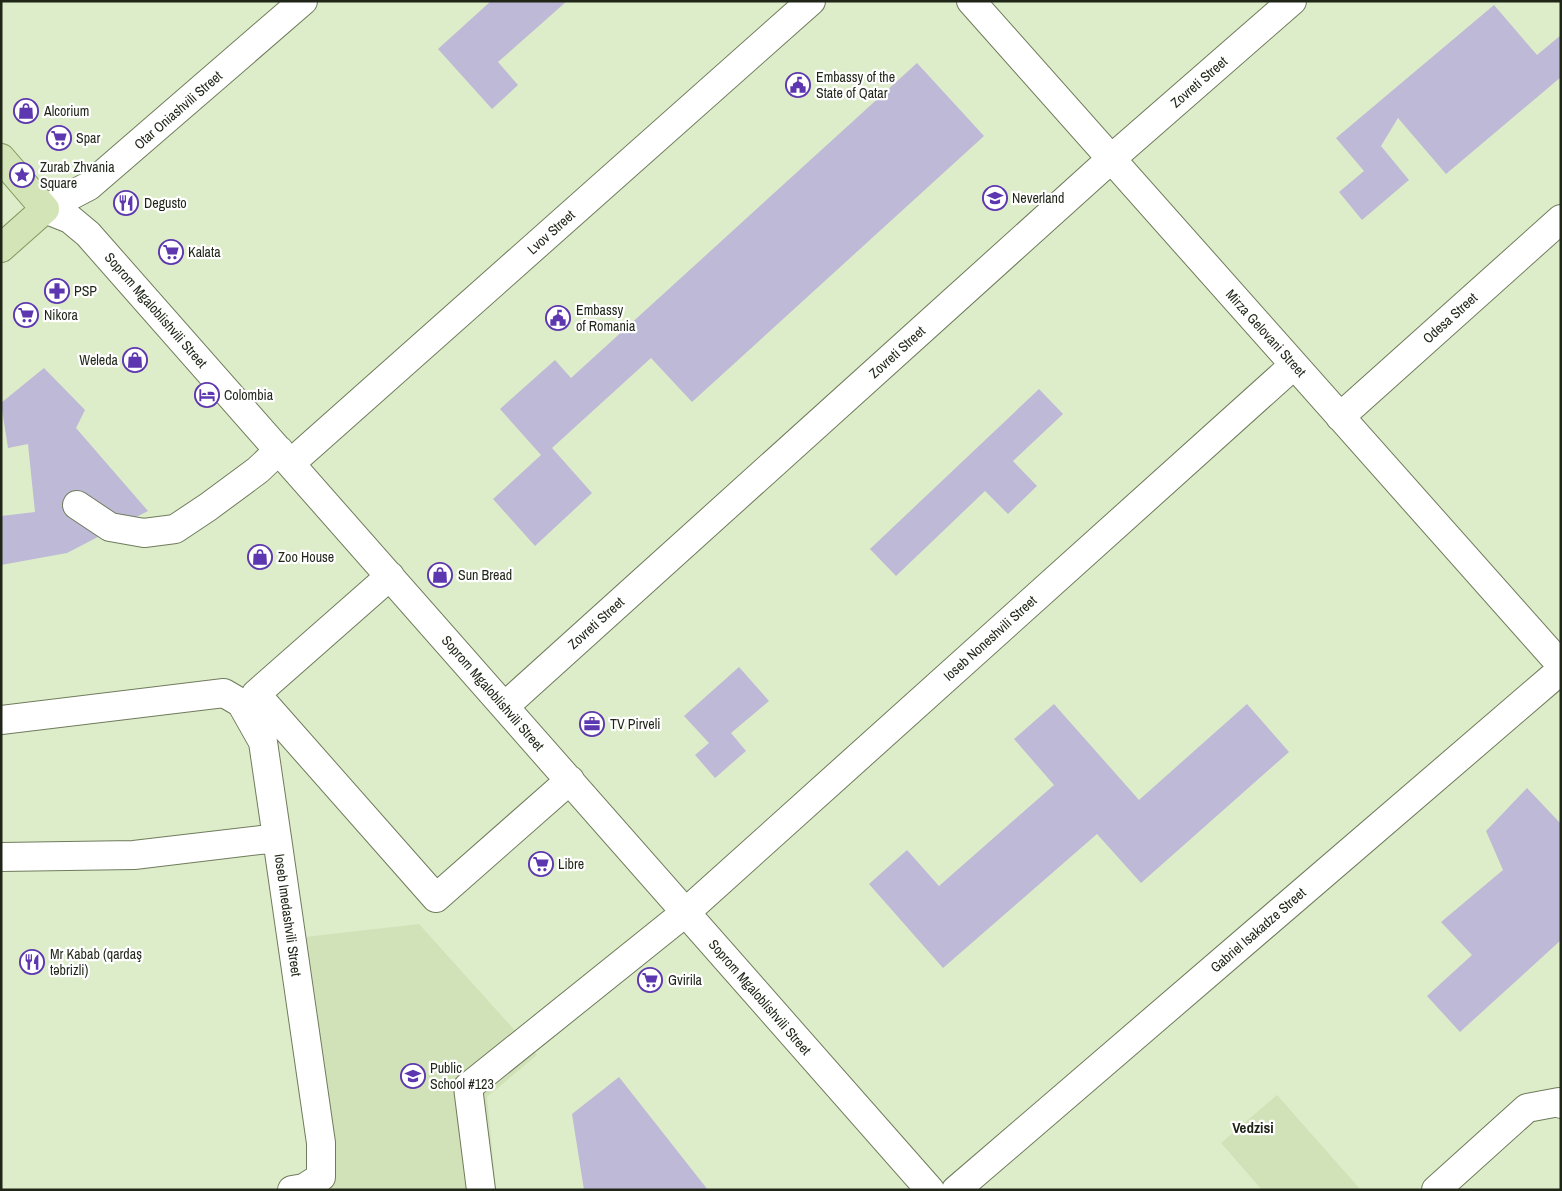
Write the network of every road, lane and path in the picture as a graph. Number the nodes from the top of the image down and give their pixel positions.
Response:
1 (303, 1) edge
2 (811, 1) edge
3 (971, 1) edge
4 (1292, 1) edge
5 (1, 158) edge
6 (1111, 159) junction
7 (46, 209) junction
8 (1561, 219) edge
9 (1, 248) edge
10 (1294, 365) junction
11 (1340, 417) junction
12 (285, 457) junction
13 (77, 504) dead end
14 (390, 576) junction
15 (1561, 665) edge
16 (1561, 670) edge
17 (505, 706) junction
18 (1, 720) edge
19 (570, 780) junction
20 (277, 838) junction
21 (1, 857) edge
22 (686, 912) junction
23 (1561, 1104) edge
24 (305, 1186) edge
25 (481, 1190) edge
26 (930, 1190) edge
27 (956, 1190) edge
28 (1436, 1190) edge

1 - 7 street, Otar Oniashvili Street
2 - 12 street, Lvov Street
3 - 6 street, Mirza Gelovani Street
4 - 6 street, Zovreti Street
5 - 7 main road
6 - 10 street, Mirza Gelovani Street
6 - 17 street, Zovreti Street
7 - 9 main road
7 - 12 street, Soprom Mgaloblishvili Street
8 - 11 street, Odesa Street
10 - 11 street, Mirza Gelovani Street
10 - 22 street, Ioseb Noneshvili Street
11 - 15 street, Mirza Gelovani Street
12 - 13 street, Lvov Street
12 - 14 street, Soprom Mgaloblishvili Street
14 - 17 street, Soprom Mgaloblishvili Street
14 - 19 street
16 - 27 street, Gabriel Isakadze Street
17 - 19 street, Soprom Mgaloblishvili Street
18 - 20 street
19 - 22 street, Soprom Mgaloblishvili Street
20 - 21 street, Ioseb Imedashvili Street
20 - 24 street, Ioseb Imedashvili Street
22 - 25 street, Ioseb Noneshvili Street
22 - 26 street, Soprom Mgaloblishvili Street
23 - 28 street

